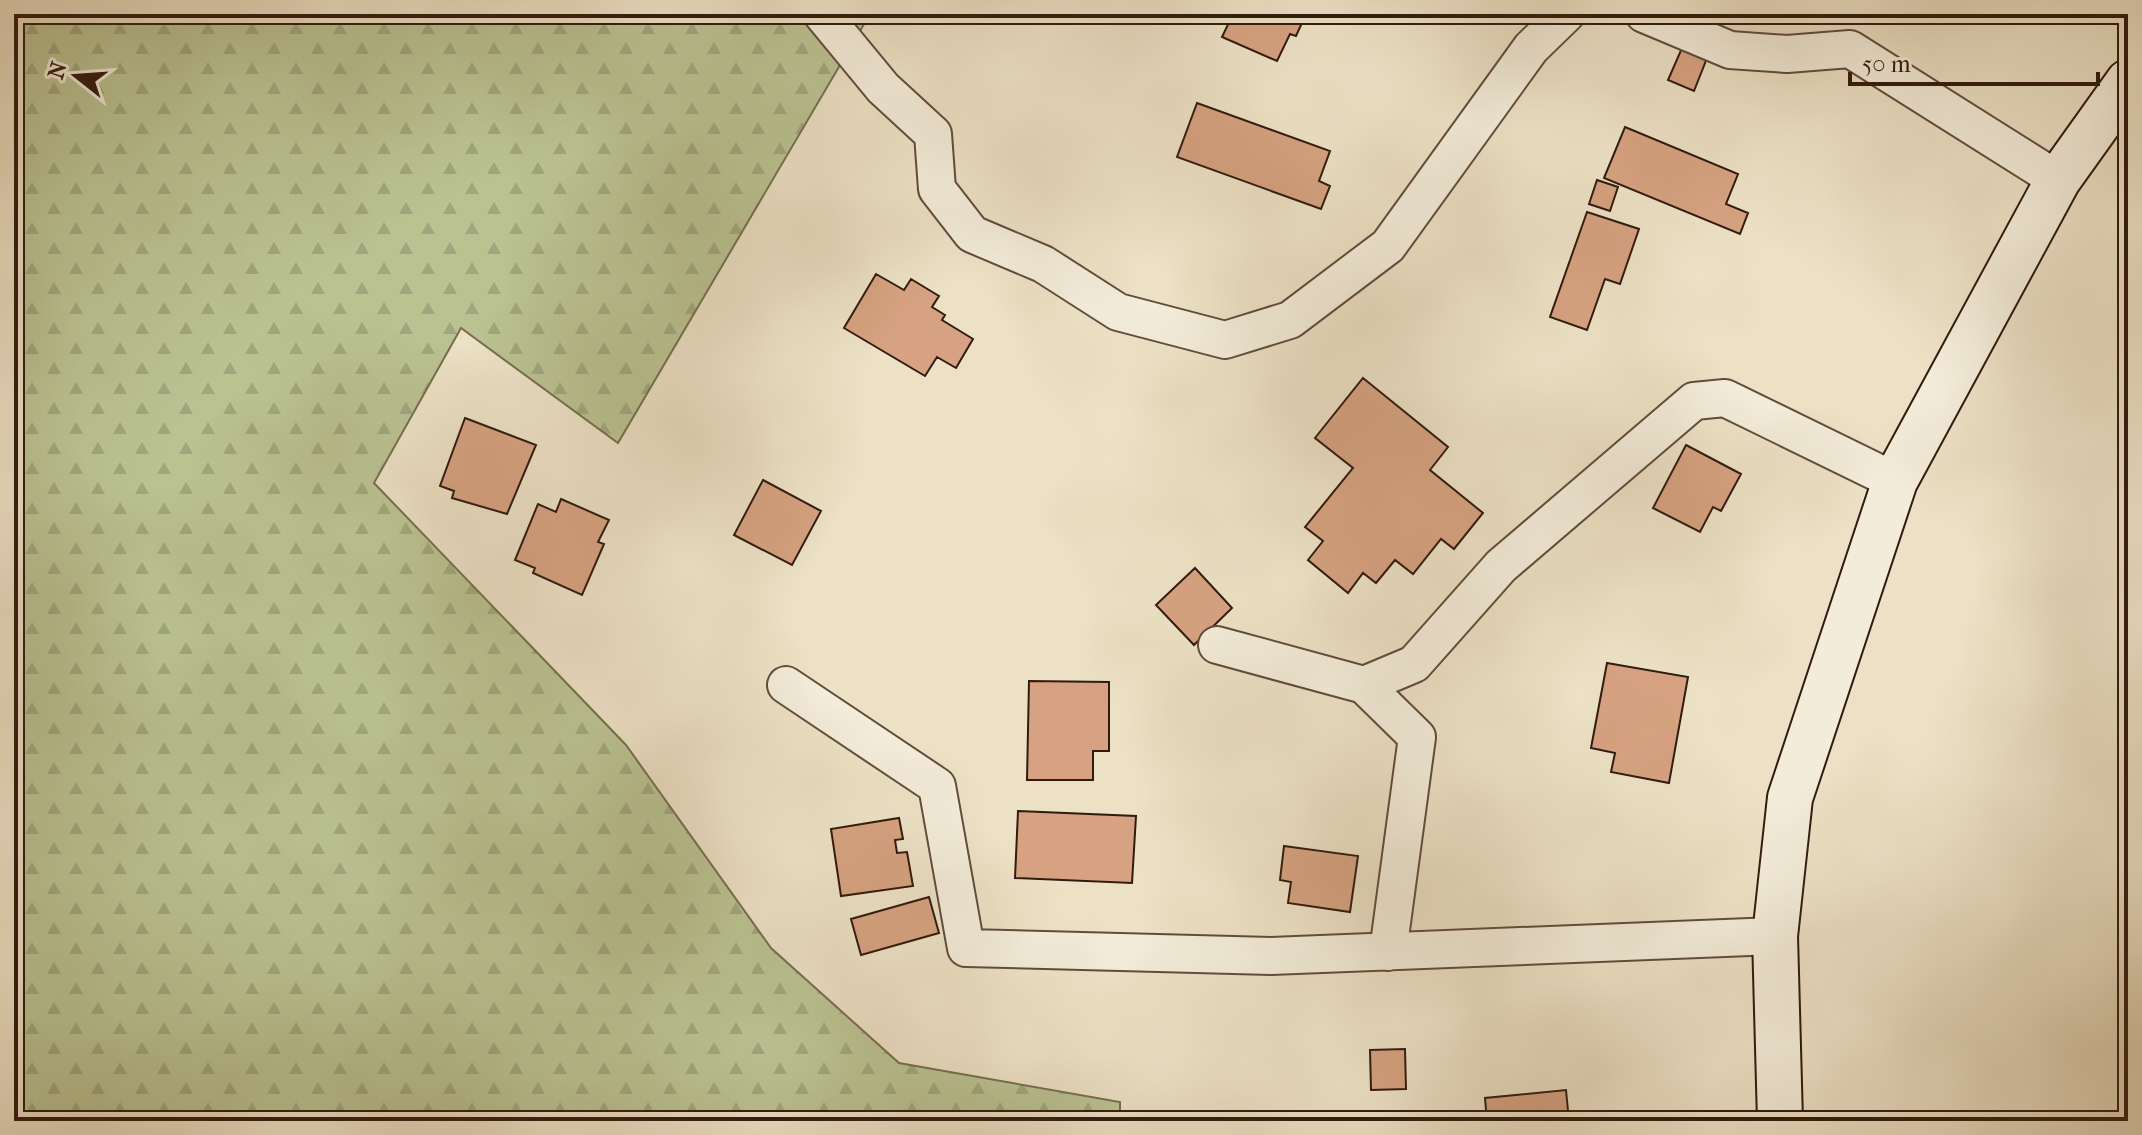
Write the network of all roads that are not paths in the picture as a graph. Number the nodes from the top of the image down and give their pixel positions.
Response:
1 (822, 14) edge
2 (1566, 14) edge
3 (1644, 14) edge
4 (2128, 82) edge
5 (2058, 180) junction
6 (1895, 481) junction
7 (1217, 645) dead end
8 (786, 685) dead end
9 (1364, 685) junction
10 (1775, 936) junction
11 (1388, 952) junction
12 (1780, 1121) edge

1 - 2 street
3 - 5 street
4 - 5 street
5 - 6 street
6 - 9 street
6 - 10 street
7 - 9 street
8 - 11 street
9 - 11 street
10 - 11 street
10 - 12 street

